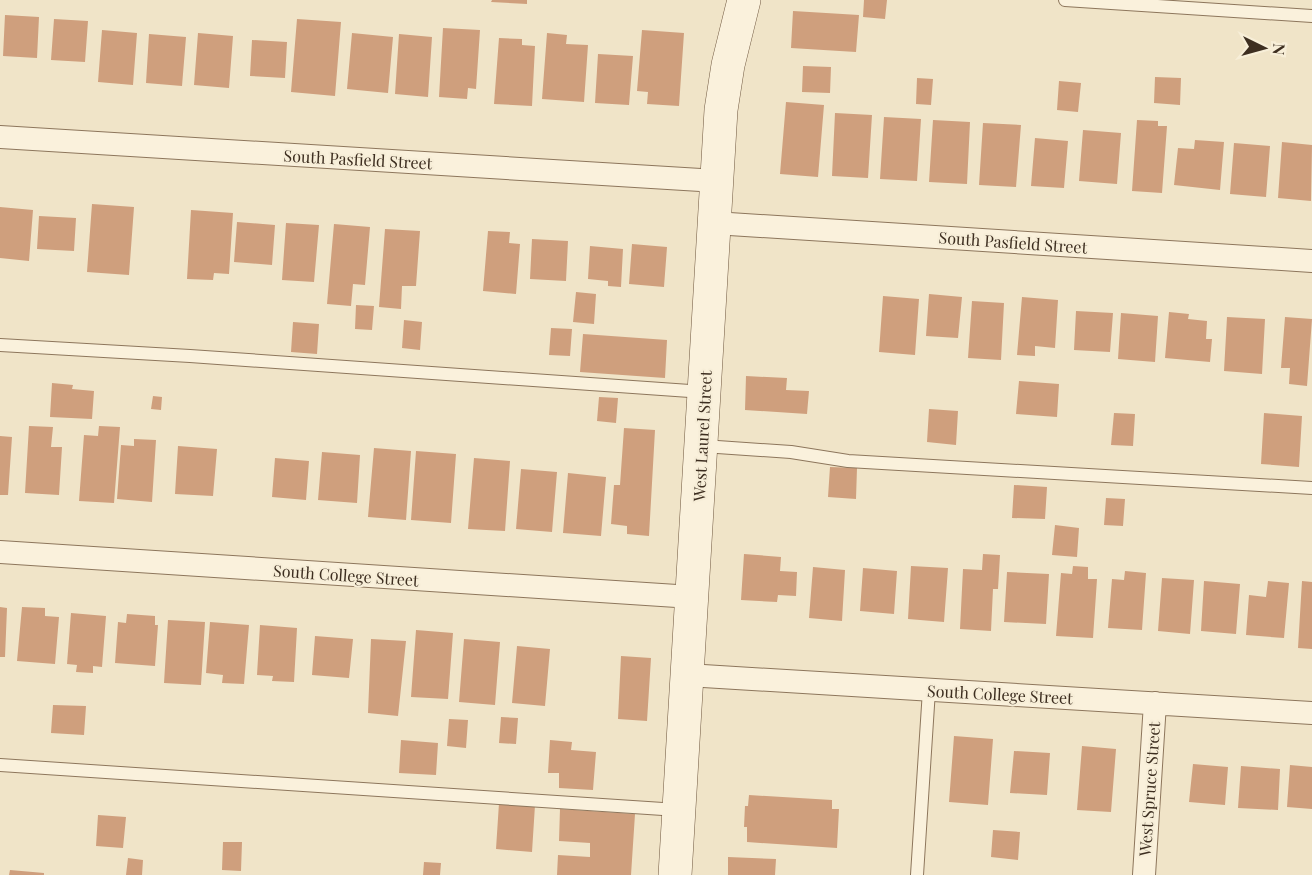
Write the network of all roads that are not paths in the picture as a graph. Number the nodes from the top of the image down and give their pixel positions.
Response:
1 (744, 0) edge
2 (1065, 0) edge
3 (1312, 16) edge
4 (0, 137) edge
5 (717, 181) junction
6 (714, 223) junction
7 (1312, 261) edge
8 (0, 345) edge
9 (705, 392) junction
10 (702, 446) junction
11 (1312, 488) edge
12 (0, 552) edge
13 (692, 597) junction
14 (687, 675) junction
15 (929, 690) junction
16 (1155, 703) junction
17 (1312, 713) edge
18 (0, 765) edge
19 (679, 810) junction
20 (675, 875) edge
21 (917, 875) edge
22 (1144, 875) edge

1 - 5 street, West Laurel Street
2 - 3 lane
4 - 5 street, South Pasfield Street
5 - 6 street, West Laurel Street
6 - 7 street, South Pasfield Street
6 - 9 street, West Laurel Street
8 - 9 lane
9 - 10 street, West Laurel Street
10 - 11 lane
10 - 13 street, West Laurel Street
12 - 13 street, South College Street
13 - 14 street, West Laurel Street
14 - 15 street, South College Street
14 - 19 street, West Laurel Street
15 - 16 street, South College Street
15 - 21 lane
16 - 17 street, South College Street
16 - 22 street, West Spruce Street
18 - 19 lane
19 - 20 street, West Laurel Street

